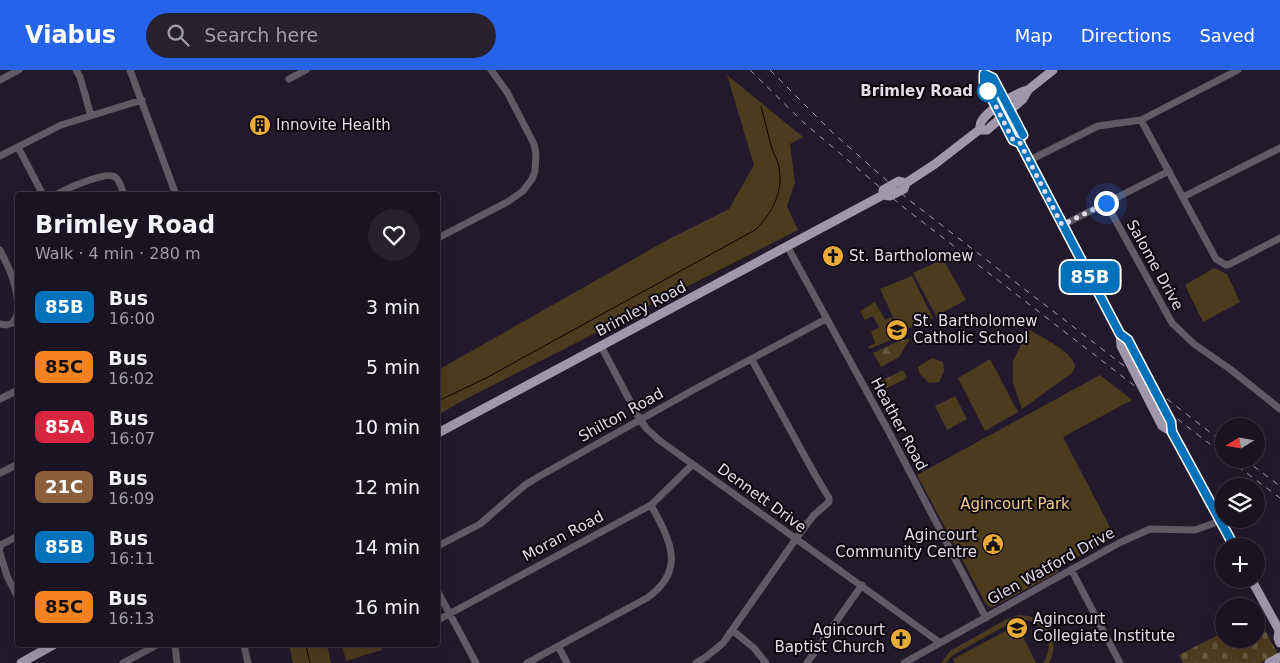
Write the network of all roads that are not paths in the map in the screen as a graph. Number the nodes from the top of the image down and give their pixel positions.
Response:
1 (19, 70) edge
2 (76, 70) edge
3 (130, 70) edge
4 (306, 70) edge
5 (491, 70) edge
6 (1053, 70) edge
7 (1238, 70) edge
8 (983, 72) edge
9 (289, 79) dead end
10 (0, 80) edge
11 (1028, 90) junction
12 (142, 100) junction
13 (1006, 100) junction
14 (996, 106) junction
15 (1010, 109) junction
16 (91, 116) junction
17 (1002, 117) junction
18 (1141, 120) junction
19 (979, 130) junction
20 (1020, 143) junction
21 (18, 147) junction
22 (1280, 148) edge
23 (0, 156) edge
24 (1030, 160) junction
25 (1169, 170) junction
26 (41, 192) edge
27 (61, 192) edge
28 (123, 192) edge
29 (175, 192) edge
30 (1183, 197) junction
31 (1106, 203) junction
32 (1062, 225) junction
33 (440, 237) edge
34 (1280, 238) edge
35 (786, 246) junction
36 (0, 250) edge
37 (15, 283) edge
38 (826, 319) junction
39 (15, 321) edge
40 (0, 324) edge
41 (601, 346) junction
42 (752, 360) junction
43 (15, 392) edge
44 (0, 399) edge
45 (1280, 409) edge
46 (640, 420) junction
47 (440, 432) edge
48 (692, 465) junction
49 (15, 466) edge
50 (0, 474) edge
51 (651, 506) junction
52 (1215, 512) edge
53 (1215, 523) edge
54 (15, 538) edge
55 (796, 539) junction
56 (440, 545) edge
57 (0, 548) edge
58 (0, 553) edge
59 (1071, 569) junction
60 (862, 585) junction
61 (1256, 588) edge
62 (15, 592) edge
63 (440, 596) edge
64 (449, 613) junction
65 (986, 618) junction
66 (440, 619) edge
67 (732, 630) junction
68 (1280, 630) edge
69 (939, 642) junction
70 (1280, 642) edge
71 (558, 646) junction
72 (49, 647) edge
73 (153, 647) edge
74 (175, 647) edge
75 (244, 647) edge
76 (1280, 657) edge
77 (21, 663) edge
78 (123, 663) edge
79 (177, 663) edge
80 (248, 663) edge
81 (476, 663) edge
82 (527, 663) edge
83 (567, 663) edge
84 (696, 663) edge
85 (766, 663) edge
86 (807, 663) edge
87 (904, 663) edge
88 (1120, 663) edge
89 (1269, 663) edge

1 - 10 street
2 - 16 street
3 - 12 street
4 - 9 street
5 - 33 street
6 - 11 main road, Brimley Road
7 - 18 street
8 - 13 main road
8 - 14 main road
11 - 13 main road, Brimley Road
11 - 15 main road, Brimley Road
12 - 16 street
12 - 29 street
13 - 14 main road, Brimley Road
13 - 15 main road
14 - 17 main road
14 - 19 main road, Brimley Road
15 - 17 main road, Brimley Road
15 - 20 main road
16 - 21 street
17 - 19 main road, Brimley Road
17 - 20 main road
18 - 24 street
18 - 25 street
19 - 35 main road, Brimley Road
20 - 24 main road
21 - 23 street
21 - 26 street
22 - 30 street
24 - 32 main road
25 - 30 street
25 - 31 street
27 - 28 street
30 - 34 street
31 - 32 street
31 - 45 street, Salome Drive
32 - 52 main road
35 - 38 street, Heather Road
35 - 41 main road, Brimley Road
36 - 37 street
38 - 42 street, Shilton Road
38 - 65 street, Heather Road
39 - 40 street
41 - 46 street, Dennett Drive
41 - 47 main road, Brimley Road
42 - 46 street, Shilton Road
42 - 55 street
43 - 44 street
46 - 48 street, Dennett Drive
46 - 56 street, Shilton Road
48 - 51 street, Moran Road
48 - 55 street, Dennett Drive
49 - 50 street
51 - 64 street, Moran Road
51 - 71 street
53 - 59 street, Glen Watford Drive
54 - 57 street
55 - 60 street, Dennett Drive
55 - 67 street
58 - 62 street
59 - 65 street, Glen Watford Drive
59 - 88 street
60 - 69 street, Dennett Drive
60 - 86 street
61 - 68 main road
63 - 64 street
64 - 66 street, Moran Road
64 - 81 street
65 - 69 street, Glen Watford Drive
67 - 84 street
67 - 85 street
68 - 70 main road
69 - 87 street, Glen Watford Drive
71 - 82 street
71 - 83 street
72 - 77 main road
73 - 78 street
74 - 79 street
75 - 80 street
76 - 89 main road

